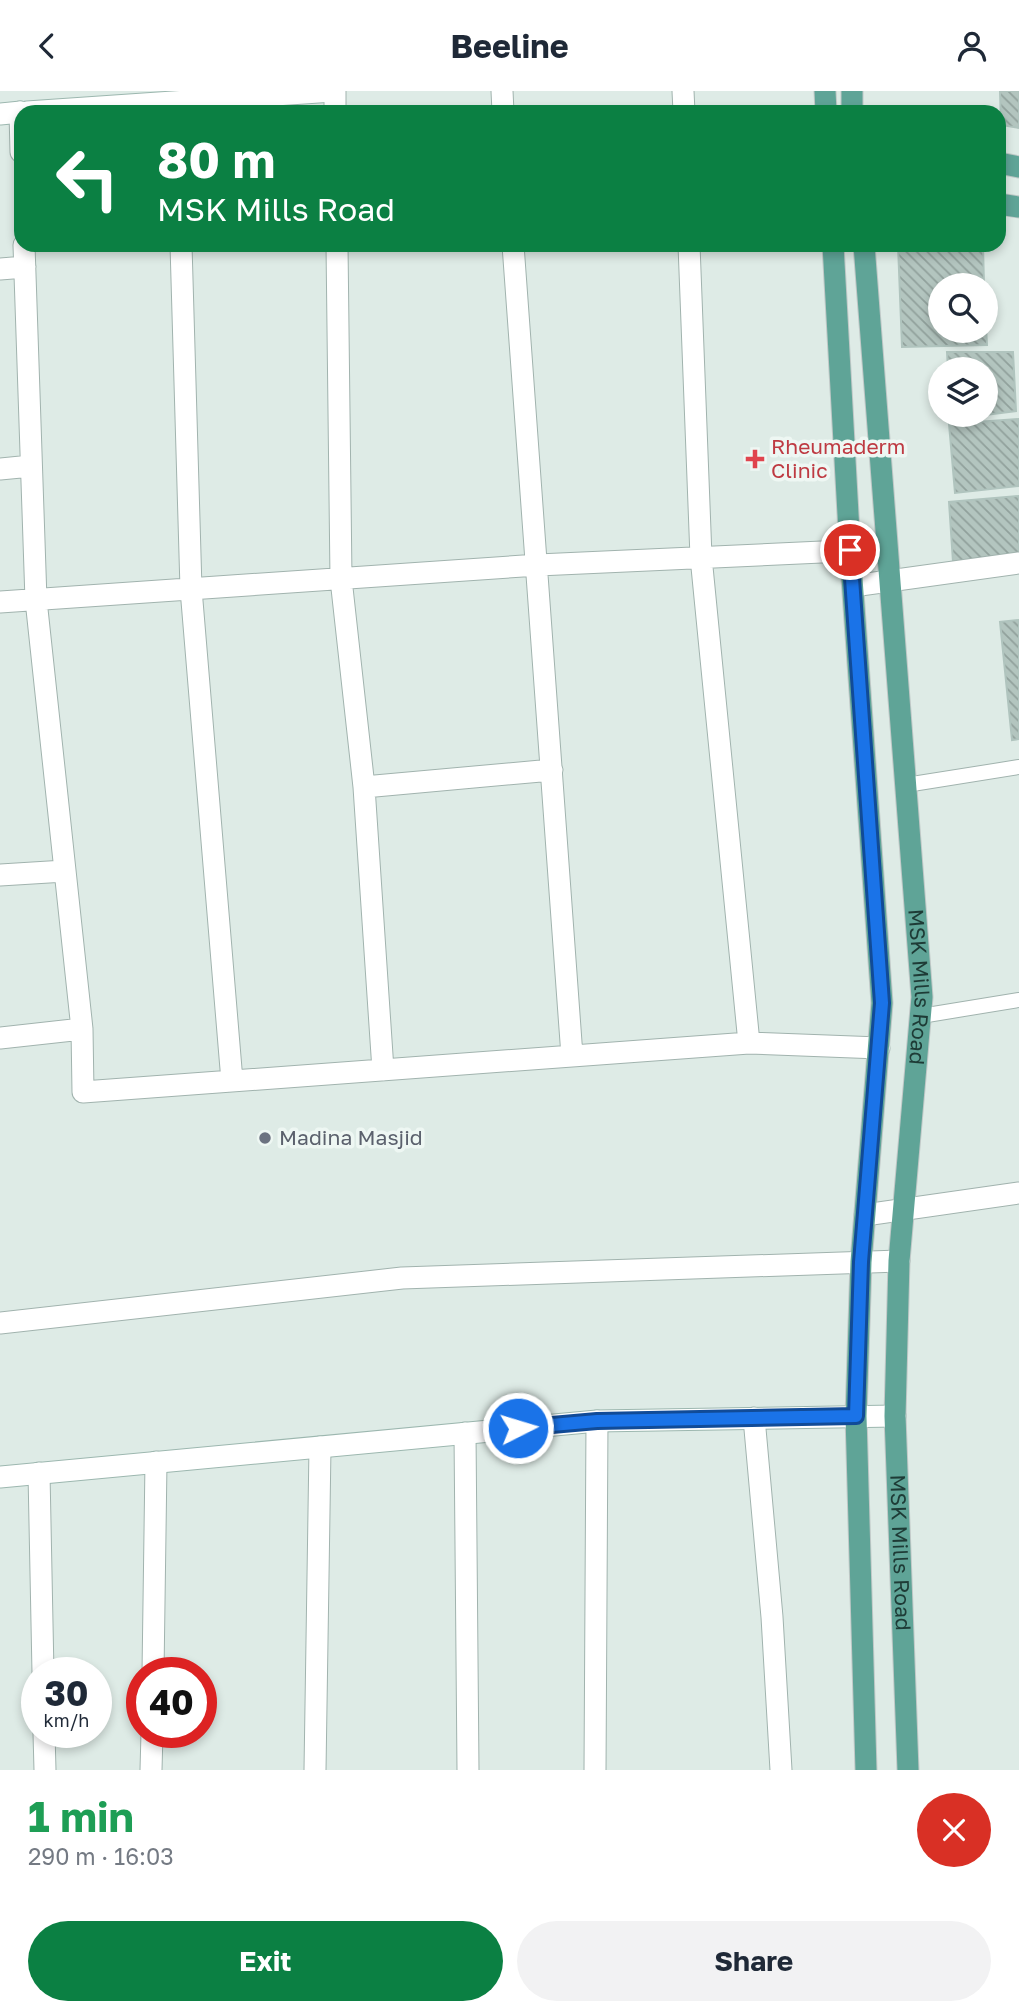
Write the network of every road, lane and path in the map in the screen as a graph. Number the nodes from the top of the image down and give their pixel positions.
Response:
1 (334, 91) edge
2 (196, 105) edge
3 (24, 252) edge
4 (181, 252) edge
5 (337, 252) edge
6 (514, 252) edge
7 (689, 252) edge
8 (833, 252) edge
9 (865, 252) edge
10 (25, 267) junction
11 (0, 269) edge
12 (31, 466) junction
13 (0, 469) edge
14 (887, 549) junction
15 (850, 550) junction
16 (701, 557) junction
17 (1019, 563) edge
18 (538, 565) junction
19 (341, 579) junction
20 (890, 581) junction
21 (853, 586) junction
22 (191, 589) junction
23 (36, 600) junction
24 (0, 602) edge
25 (1019, 767) edge
26 (552, 769) junction
27 (906, 785) junction
28 (364, 787) junction
29 (65, 871) junction
30 (0, 875) edge
31 (1019, 1000) edge
32 (921, 1016) junction
33 (82, 1029) junction
34 (0, 1038) edge
35 (749, 1042) junction
36 (879, 1048) junction
37 (572, 1056) junction
38 (383, 1070) junction
39 (232, 1081) junction
40 (1019, 1193) edge
41 (904, 1209) junction
42 (865, 1215) junction
43 (899, 1261) junction
44 (861, 1262) junction
45 (0, 1323) edge
46 (856, 1416) junction
47 (895, 1416) junction
48 (754, 1418) junction
49 (597, 1421) junction
50 (465, 1433) junction
51 (320, 1447) junction
52 (156, 1462) junction
53 (39, 1473) junction
54 (0, 1477) edge
55 (43, 1657) edge
56 (153, 1657) edge
57 (44, 1748) edge
58 (152, 1748) edge
59 (44, 1770) edge
60 (151, 1770) edge
61 (315, 1770) edge
62 (468, 1770) edge
63 (595, 1770) edge
64 (780, 1770) edge
65 (866, 1770) edge
66 (908, 1770) edge

1 - 2 street
3 - 10 street
4 - 22 street
5 - 19 street
6 - 18 street
7 - 16 street
8 - 15 main road, MSK Mills Road
9 - 14 main road, MSK Mills Road
10 - 11 street
10 - 12 street
12 - 13 street
12 - 23 street
14 - 15 street
14 - 20 main road, MSK Mills Road
15 - 16 street
15 - 21 main road, MSK Mills Road
16 - 18 street
16 - 35 street
17 - 20 street
18 - 19 street
18 - 26 street
19 - 22 street
19 - 28 street
20 - 21 street
20 - 27 main road, MSK Mills Road
21 - 36 main road, MSK Mills Road
22 - 23 street
22 - 39 street
23 - 24 street
23 - 29 street
25 - 27 lane
26 - 28 street
26 - 37 street
27 - 32 main road, MSK Mills Road
28 - 38 street
29 - 30 street
29 - 33 street
31 - 32 lane
32 - 41 main road, MSK Mills Road
33 - 34 street
33 - 39 street
35 - 36 street
35 - 37 street
36 - 42 main road, MSK Mills Road
37 - 38 street
38 - 39 street
40 - 41 street
41 - 42 street
41 - 43 main road, MSK Mills Road
42 - 44 main road, MSK Mills Road
43 - 44 street
43 - 47 main road, MSK Mills Road
44 - 45 street
44 - 46 main road, MSK Mills Road
46 - 47 street
46 - 48 street
46 - 65 main road, MSK Mills Road
47 - 66 main road, MSK Mills Road
48 - 49 street
48 - 64 street
49 - 50 street
49 - 63 street
50 - 51 street
50 - 62 street
51 - 52 street
51 - 61 street
52 - 53 street
52 - 56 street
53 - 54 street
53 - 55 street
57 - 59 street
58 - 60 street

